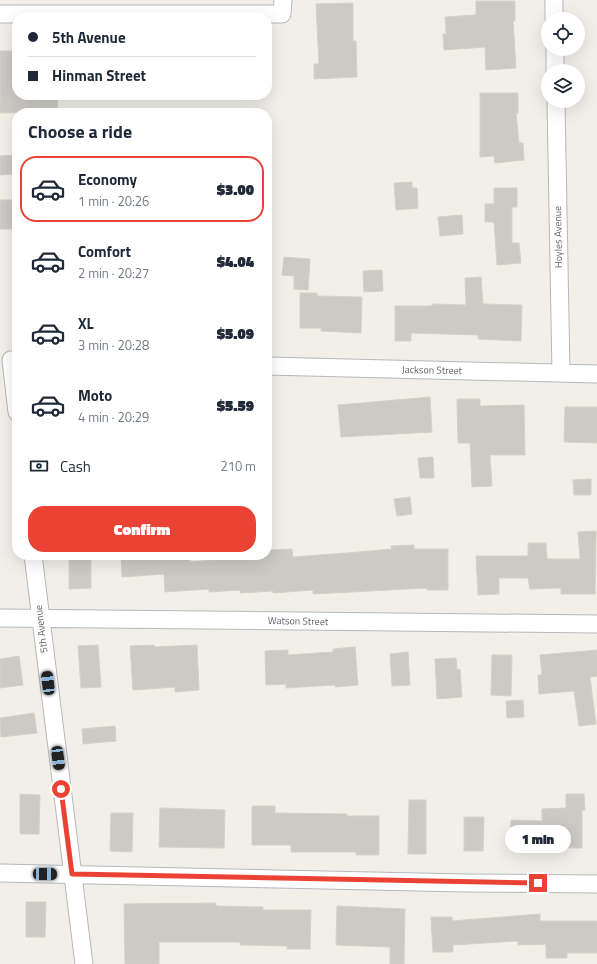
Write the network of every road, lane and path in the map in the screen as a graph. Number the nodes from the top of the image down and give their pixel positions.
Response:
1 (554, 0) edge
2 (282, 7) edge
3 (81, 12) edge
4 (554, 12) edge
5 (0, 14) edge
6 (12, 14) edge
7 (556, 108) edge
8 (9, 360) edge
9 (272, 366) edge
10 (561, 373) junction
11 (597, 374) edge
12 (12, 380) edge
13 (34, 560) edge
14 (0, 618) edge
15 (40, 618) junction
16 (597, 624) edge
17 (0, 873) edge
18 (72, 874) junction
19 (597, 884) edge
20 (84, 964) edge

1 - 4 street
2 - 3 street
5 - 6 street
7 - 10 street, Hoyles Avenue
8 - 12 street
9 - 10 street, Jackson Street
10 - 11 street, Jackson Street
13 - 15 street, 5th Avenue
14 - 15 street, Watson Street
15 - 16 street, Watson Street
15 - 18 street, 5th Avenue
17 - 18 street
18 - 19 street
18 - 20 street, 5th Avenue

